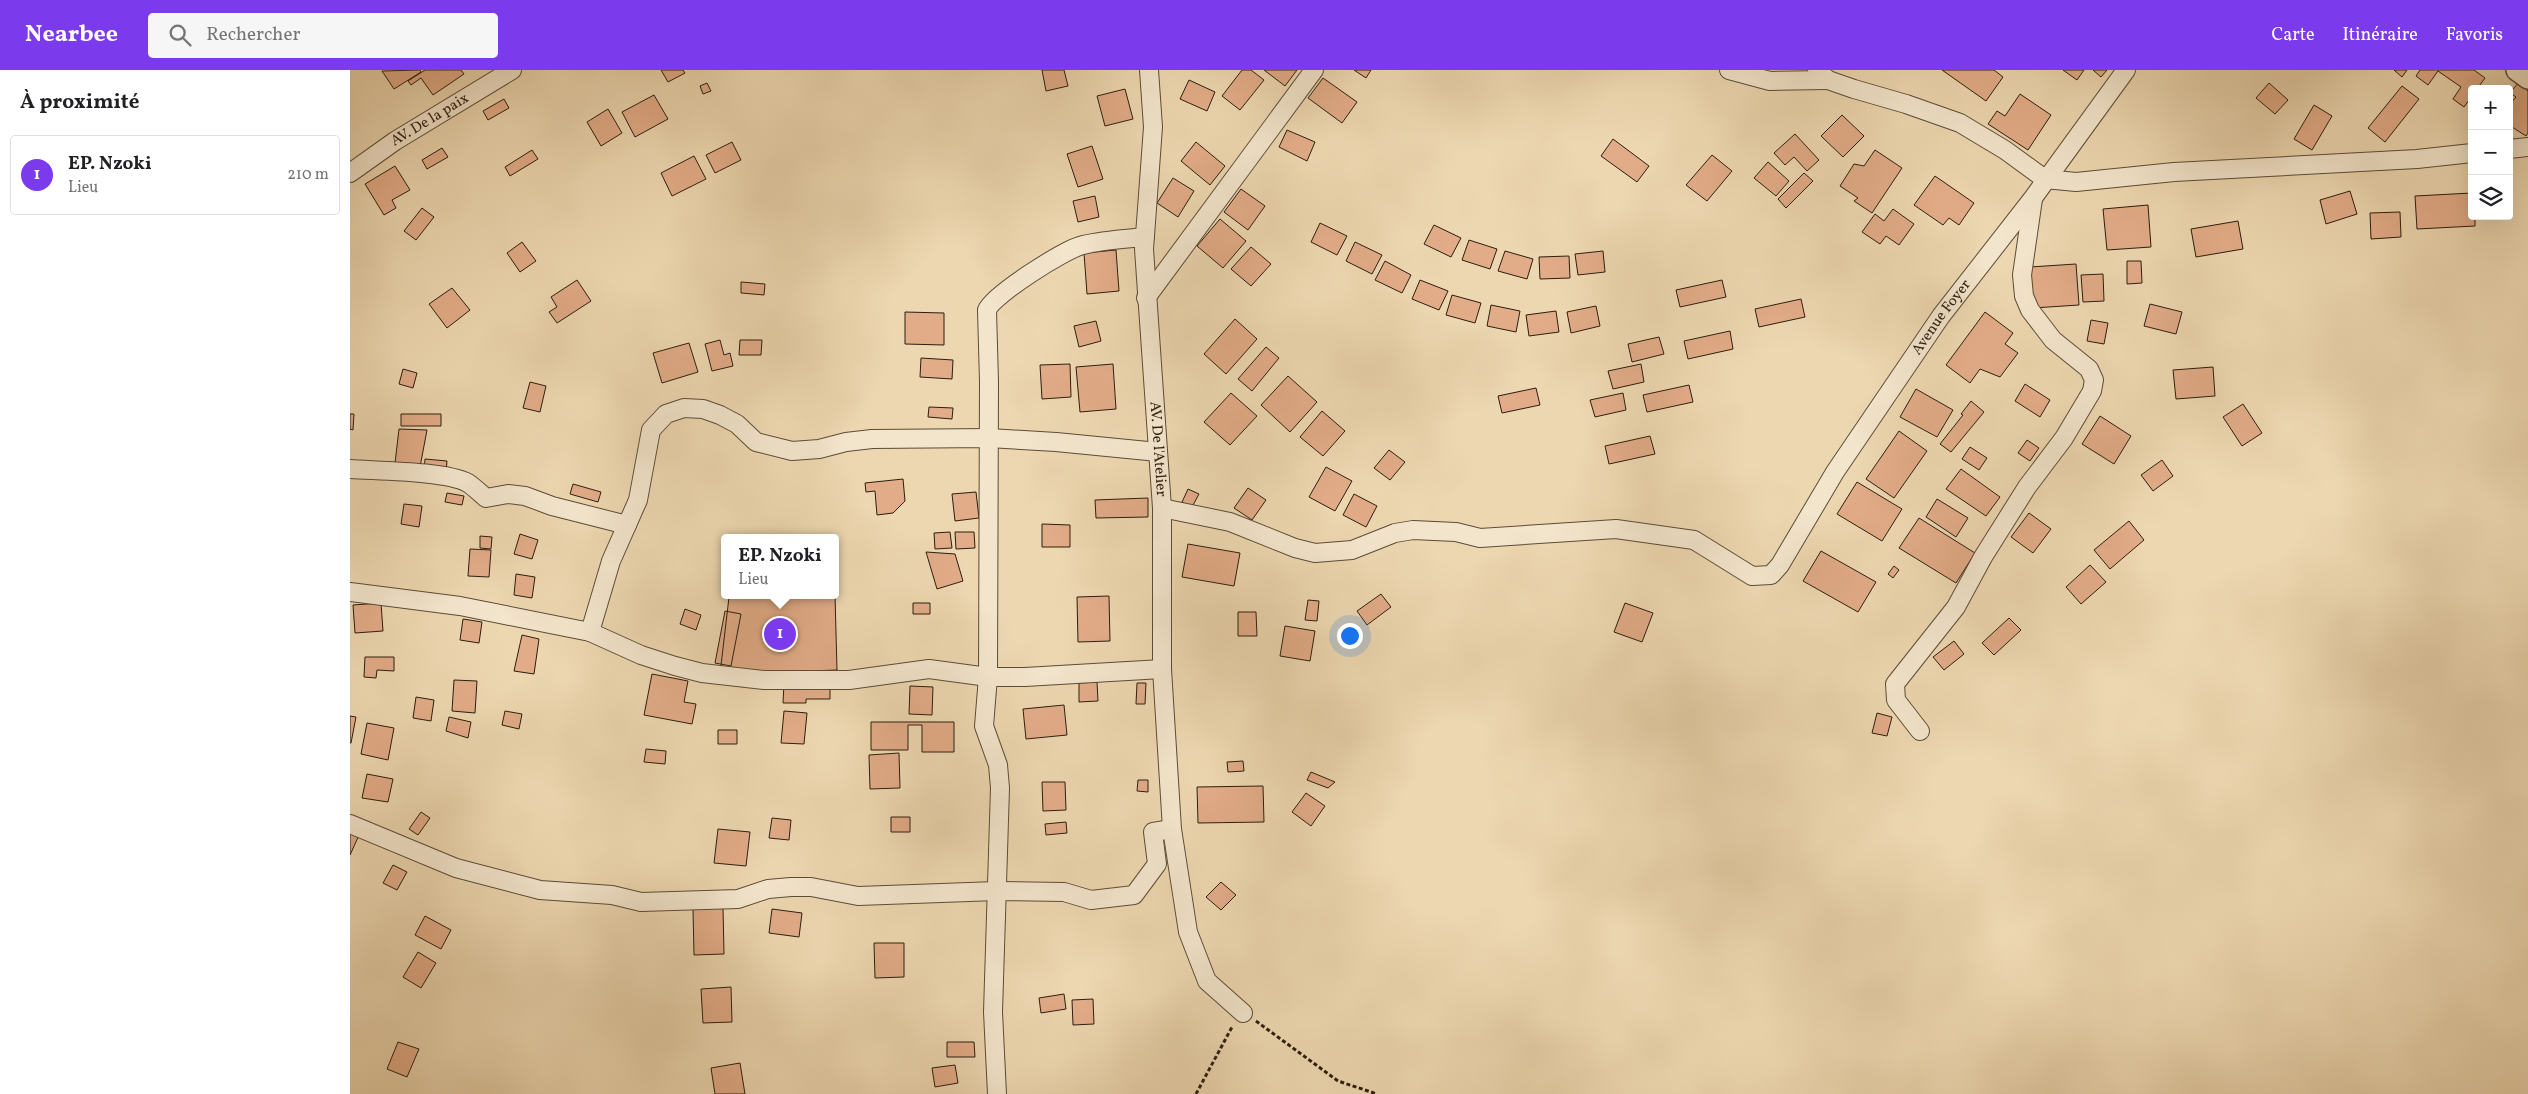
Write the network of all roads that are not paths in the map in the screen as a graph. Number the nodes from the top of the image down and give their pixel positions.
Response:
1 (511, 70) edge
2 (1149, 70) edge
3 (1314, 70) edge
4 (1729, 70) edge
5 (2126, 70) edge
6 (2517, 70) edge
7 (1823, 75) edge
8 (2528, 78) edge
9 (2528, 147) edge
10 (2513, 149) edge
11 (2468, 153) edge
12 (350, 173) edge
13 (2045, 179) junction
14 (2033, 198) junction
15 (1145, 238) junction
16 (1146, 298) junction
17 (989, 438) junction
18 (1158, 452) junction
19 (350, 469) edge
20 (1162, 508) junction
21 (627, 525) junction
22 (350, 592) edge
23 (590, 632) junction
24 (1162, 669) junction
25 (988, 678) junction
26 (1920, 731) dead end
27 (350, 824) edge
28 (1172, 829) junction
29 (996, 891) junction
30 (1244, 1013) road end
31 (997, 1094) edge

1 - 12 street, AV. De la paix
2 - 15 street, AV. De l'Atelier
3 - 16 street
4 - 7 street
5 - 13 street, Avenue Foyer
6 - 8 street
7 - 13 street
9 - 10 street
11 - 13 street
13 - 14 street, Avenue Foyer
14 - 20 street, Avenue Foyer
14 - 26 street
15 - 16 street, AV. De l'Atelier
15 - 17 street
16 - 18 street, AV. De l'Atelier
17 - 18 street
17 - 21 street
17 - 25 street
18 - 20 street, AV. De l'Atelier
19 - 21 street
20 - 24 street, AV. De l'Atelier
21 - 23 street
22 - 23 street
23 - 25 street
24 - 25 street
24 - 28 street, AV. De l'Atelier
25 - 29 street
27 - 29 street
28 - 29 street
28 - 30 street, AV. De l'Atelier
29 - 31 street

